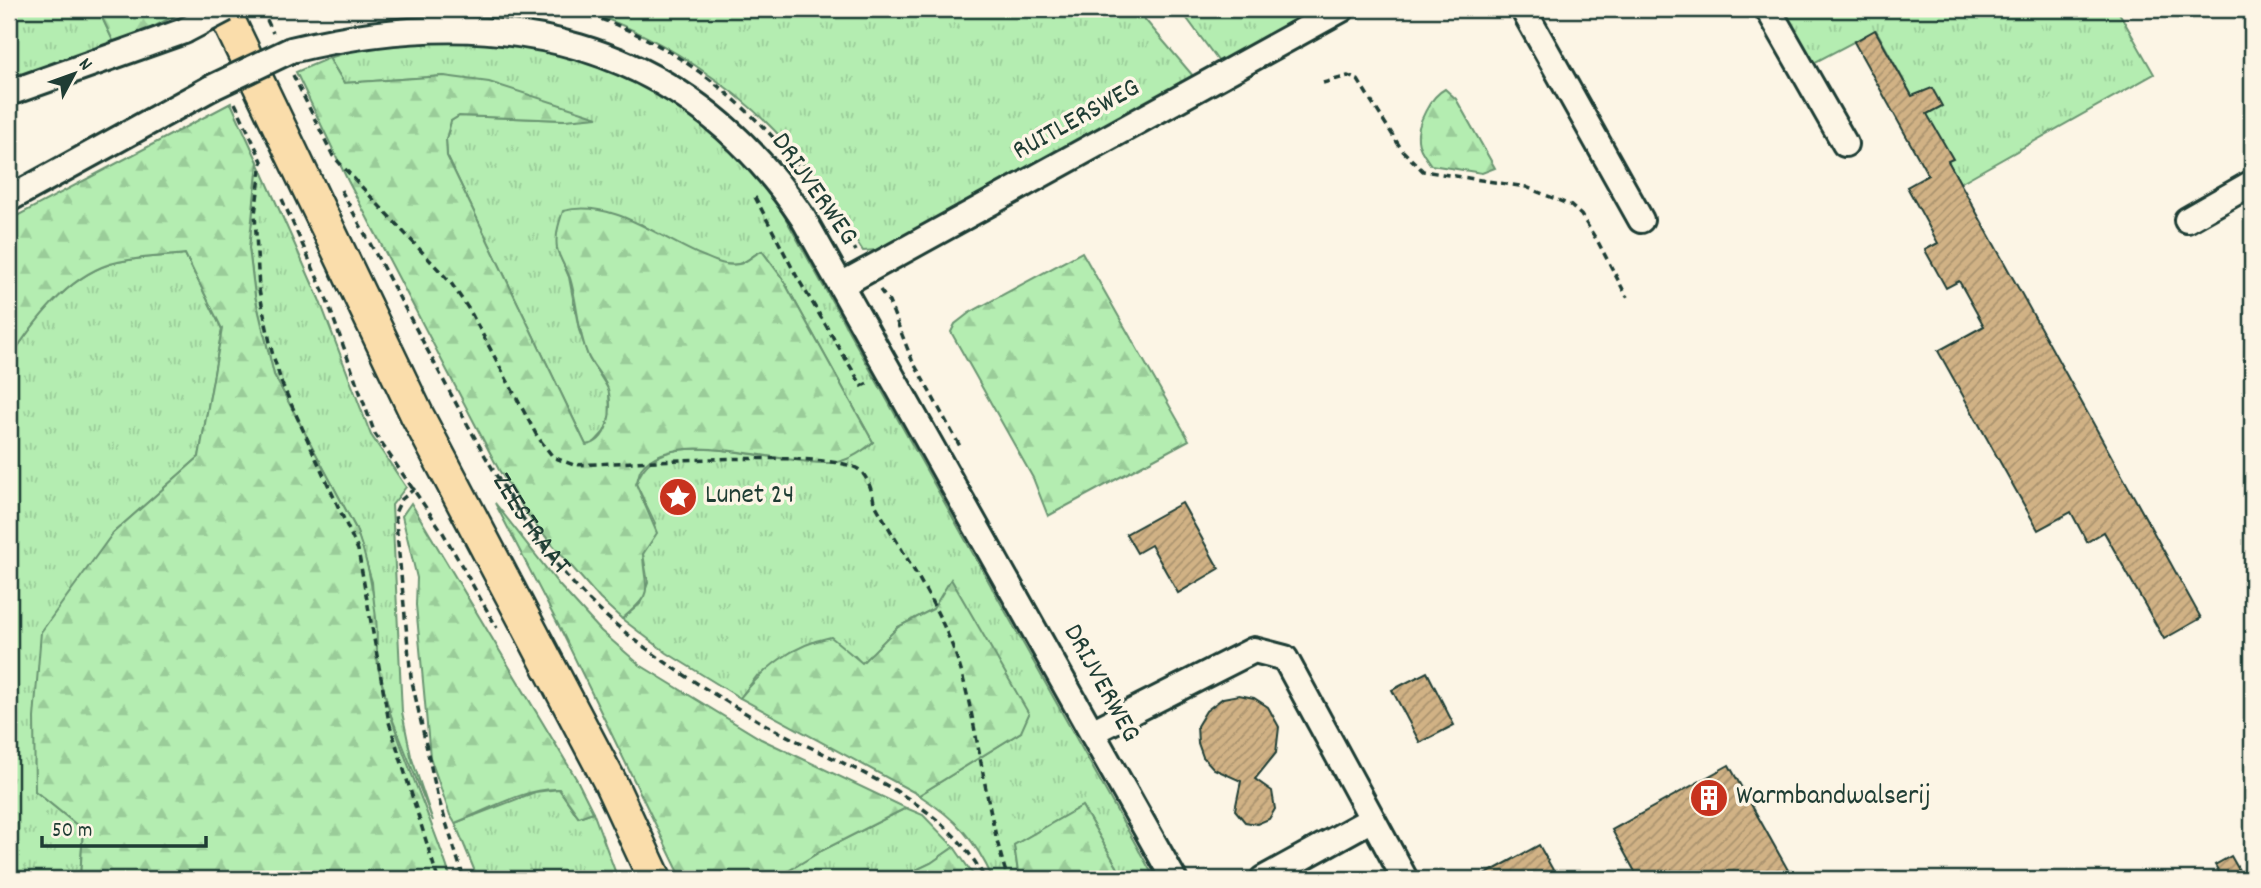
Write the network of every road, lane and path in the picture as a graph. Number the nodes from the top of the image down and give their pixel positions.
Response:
1 (224, 9) edge
2 (261, 9) edge
3 (1342, 9) edge
4 (1523, 9) edge
5 (1768, 9) edge
6 (286, 55) junction
7 (1323, 83) dead end
8 (9, 93) edge
9 (222, 93) junction
10 (1845, 144) dead end
11 (2252, 183) edge
12 (339, 185) dead end
13 (752, 193) dead end
14 (9, 200) edge
15 (1641, 220) dead end
16 (2188, 220) dead end
17 (841, 285) junction
18 (1627, 297) dead end
19 (902, 365) junction
20 (415, 488) dead end
21 (1093, 732) junction
22 (1372, 819) junction
23 (438, 879) edge
24 (464, 879) edge
25 (655, 879) edge
26 (985, 879) edge
27 (1007, 879) edge
28 (1174, 879) edge
29 (1263, 879) edge
30 (1405, 879) edge

1 - 8 lane, bridge
1 - 25 main road, ZEESTRAAT
2 - 6 path
3 - 17 lane, RUITLERSWEG
4 - 15 lane
5 - 10 lane
6 - 9 lane, DRIJVERWEG, bridge
6 - 17 lane, DRIJVERWEG
6 - 27 path
7 - 18 path
9 - 14 lane, DRIJVERWEG
9 - 23 path
11 - 16 lane
12 - 26 path, ZEESTRAAT
13 - 19 path, DRIJVERWEG
17 - 19 lane, DRIJVERWEG
19 - 21 lane, DRIJVERWEG
20 - 24 path
21 - 22 lane
21 - 28 lane, DRIJVERWEG
22 - 29 lane
22 - 30 lane

